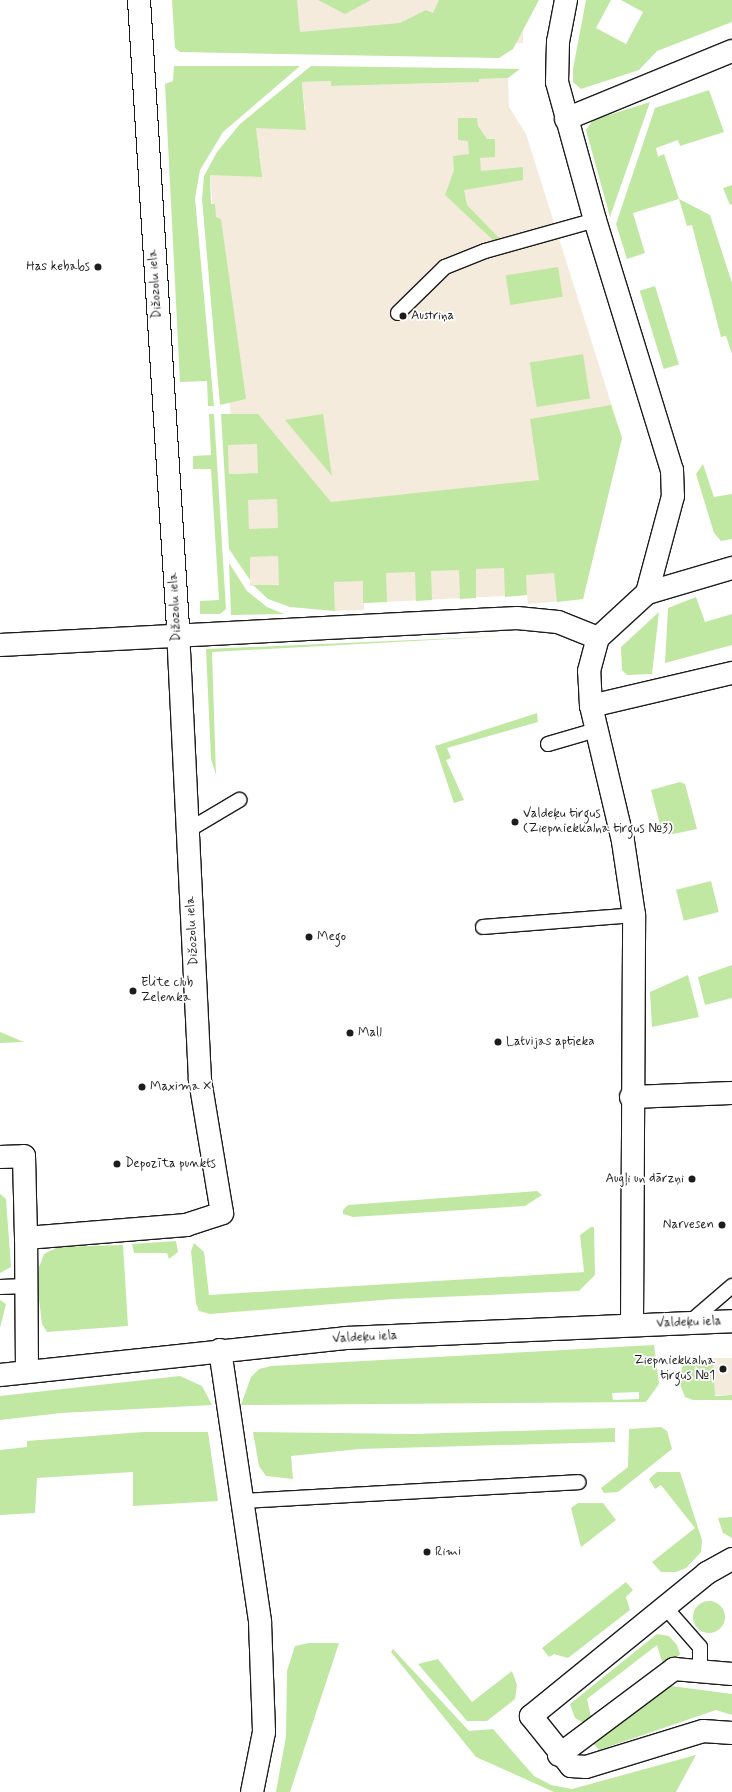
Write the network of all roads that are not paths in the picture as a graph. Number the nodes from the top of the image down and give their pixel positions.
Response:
1 (139, 0) edge
2 (566, 0) edge
3 (732, 51) edge
4 (566, 119) junction
5 (595, 220) junction
6 (398, 313) dead end
7 (732, 568) edge
8 (647, 593) junction
9 (178, 638) junction
10 (598, 638) junction
11 (0, 645) edge
12 (732, 673) edge
13 (592, 706) junction
14 (596, 730) junction
15 (548, 744) dead end
16 (239, 800) dead end
17 (188, 831) junction
18 (634, 915) junction
19 (483, 927) dead end
20 (732, 1093) edge
21 (631, 1097) junction
22 (0, 1157) edge
23 (26, 1238) junction
24 (27, 1286) junction
25 (732, 1286) edge
26 (0, 1287) edge
27 (732, 1321) edge
28 (689, 1323) junction
29 (632, 1325) junction
30 (220, 1350) junction
31 (27, 1372) junction
32 (0, 1376) edge
33 (578, 1482) dead end
34 (241, 1501) junction
35 (732, 1559) edge
36 (665, 1608) junction
37 (700, 1671) junction
38 (732, 1674) edge
39 (732, 1733) edge
40 (559, 1755) junction
41 (252, 1792) edge

1 - 9 street, Dižozolu iela
2 - 4 street
3 - 4 street
4 - 5 street
5 - 6 lane
5 - 8 street
7 - 8 street
8 - 10 street
9 - 10 street
9 - 11 street
9 - 17 street, Dižozolu iela
10 - 13 street
12 - 13 street
13 - 14 street
14 - 15 lane
14 - 18 street
16 - 17 lane
17 - 23 street, Dižozolu iela
18 - 19 lane
18 - 21 street
20 - 21 street
21 - 29 street
22 - 23 street
23 - 24 street
24 - 26 lane
24 - 31 street
25 - 28 lane
27 - 28 street, Valdeķu iela
28 - 29 street, Valdeķu iela
29 - 30 street, Valdeķu iela
30 - 31 street, Valdeķu iela
30 - 34 street
31 - 32 street, Valdeķu iela
33 - 34 lane
34 - 41 street
35 - 36 street
36 - 37 lane
36 - 40 street
37 - 38 street
37 - 40 street
39 - 40 street

